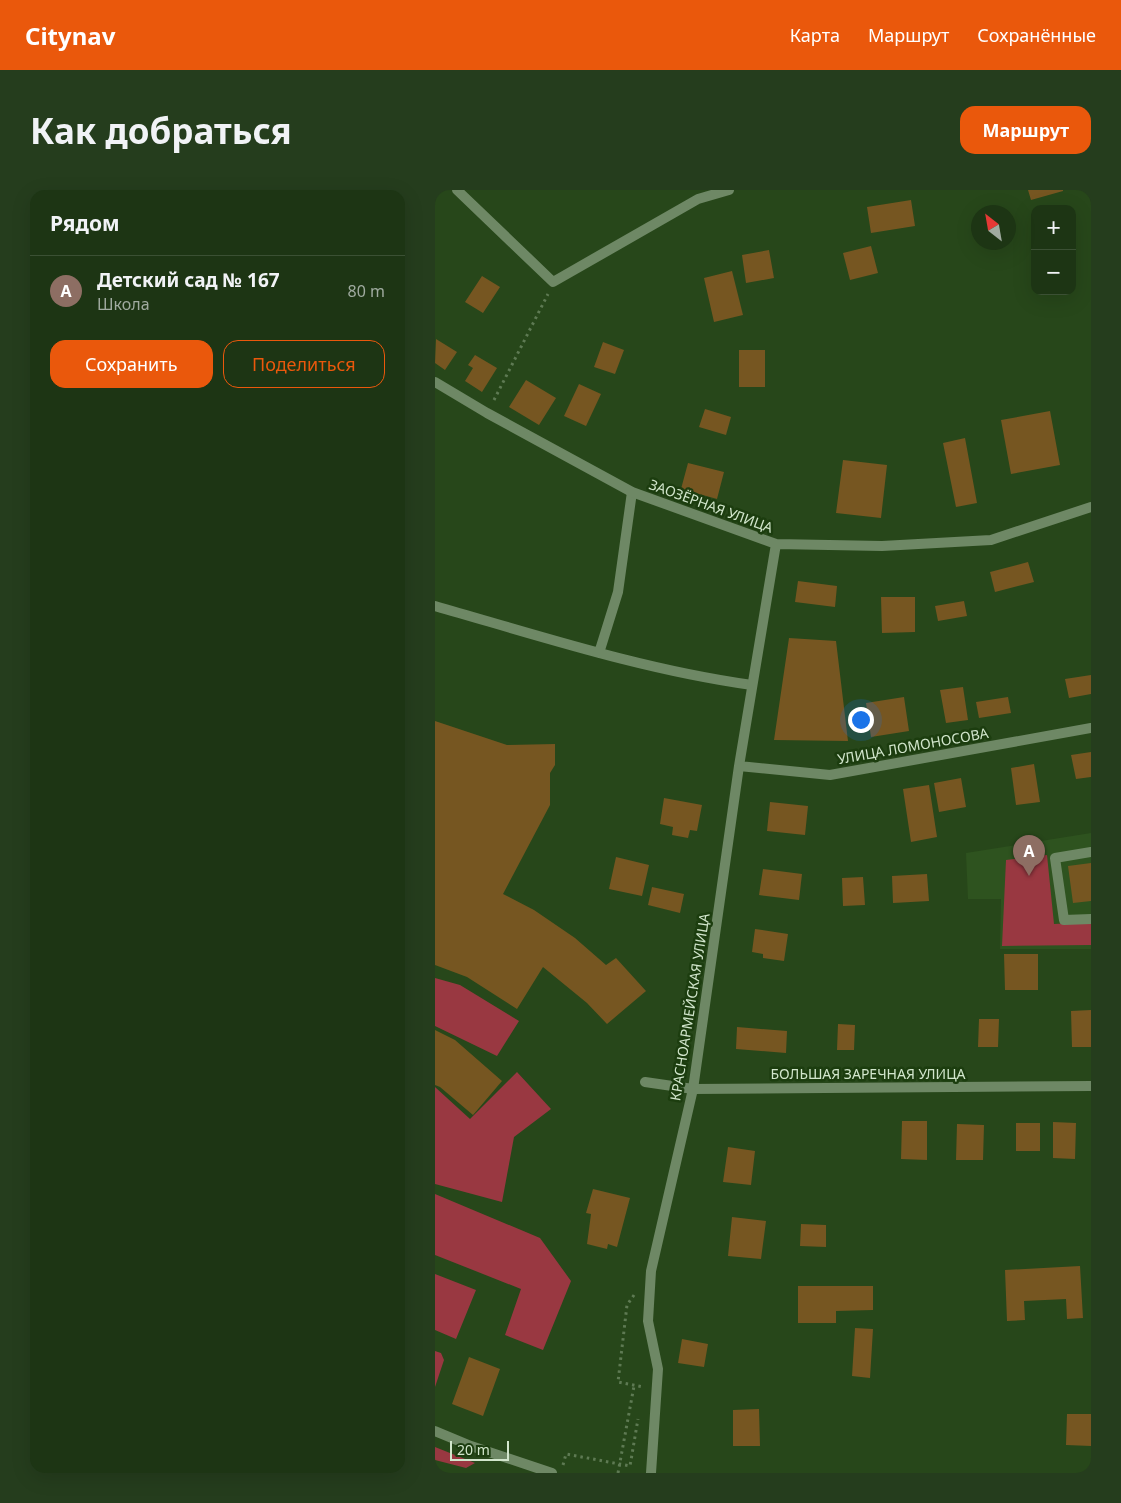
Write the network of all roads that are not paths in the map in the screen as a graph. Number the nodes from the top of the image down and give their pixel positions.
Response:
1 (457, 190) edge
2 (729, 190) edge
3 (435, 382) edge
4 (632, 492) junction
5 (1091, 507) edge
6 (776, 544) junction
7 (435, 606) edge
8 (599, 653) junction
9 (753, 685) junction
10 (1091, 728) edge
11 (739, 766) junction
12 (1091, 852) edge
13 (1091, 919) edge
14 (645, 1082) dead end
15 (1091, 1086) edge
16 (693, 1089) junction
17 (435, 1431) edge
18 (552, 1473) edge
19 (651, 1473) edge

1 - 2 street
3 - 4 street, ЗАОЗЁРНАЯ УЛИЦА
4 - 6 street, ЗАОЗЁРНАЯ УЛИЦА
4 - 8 street
5 - 6 street, ЗАОЗЁРНАЯ УЛИЦА
6 - 9 street, КРАСНОАРМЕЙСКАЯ УЛИЦА
7 - 8 street
8 - 9 street
9 - 11 street, КРАСНОАРМЕЙСКАЯ УЛИЦА
10 - 11 street, УЛИЦА ЛОМОНОСОВА
11 - 16 street, КРАСНОАРМЕЙСКАЯ УЛИЦА
12 - 13 street
14 - 16 street, БОЛЬШАЯ ЗАРЕЧНАЯ УЛИЦА
15 - 16 street, БОЛЬШАЯ ЗАРЕЧНАЯ УЛИЦА
16 - 19 street, КРАСНОАРМЕЙСКАЯ УЛИЦА
17 - 18 street

